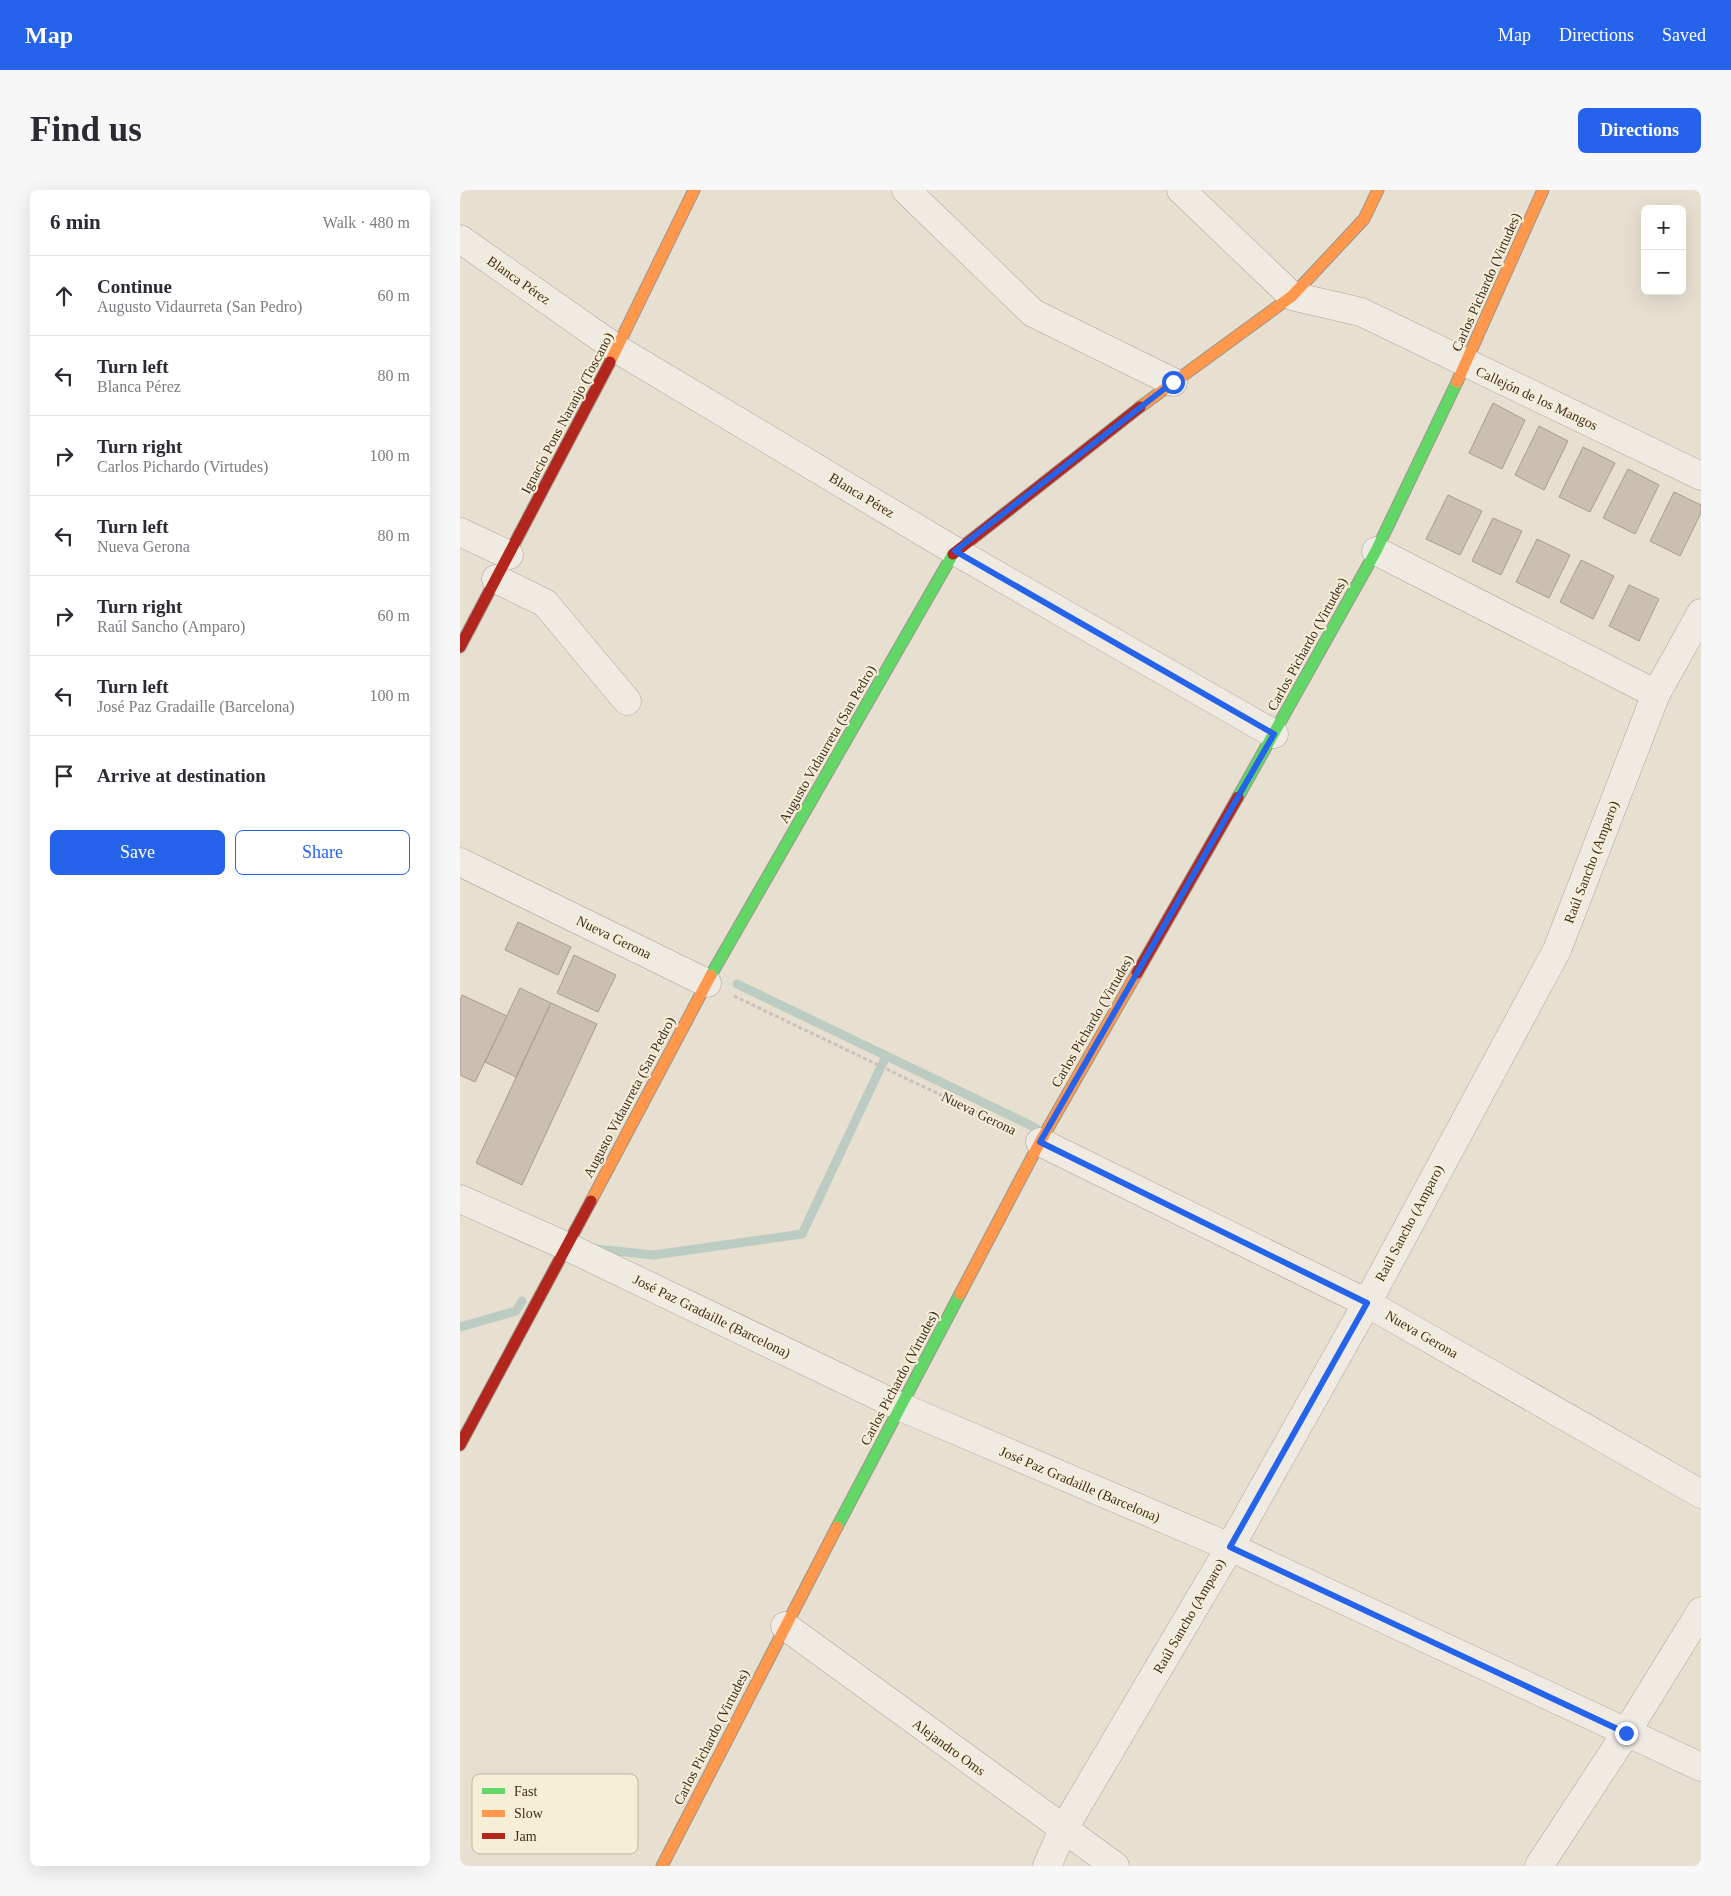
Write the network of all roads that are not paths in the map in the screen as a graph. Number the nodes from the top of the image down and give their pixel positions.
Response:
1 (694, 190) edge
2 (906, 190) edge
3 (1180, 190) edge
4 (1378, 190) edge
5 (1543, 190) edge
6 (460, 239) edge
7 (1292, 296) junction
8 (617, 350) junction
9 (1466, 364) junction
10 (1173, 382) junction
11 (1701, 476) edge
12 (460, 532) edge
13 (955, 551) junction
14 (1376, 551) junction
15 (503, 567) junction
16 (1701, 613) edge
17 (460, 647) edge
18 (1656, 694) junction
19 (627, 701) dead end
20 (1274, 734) junction
21 (460, 862) edge
22 (707, 983) junction
23 (1040, 1142) junction
24 (460, 1199) edge
25 (566, 1246) junction
26 (1367, 1303) junction
27 (901, 1407) junction
28 (460, 1445) edge
29 (1701, 1494) edge
30 (1230, 1547) junction
31 (1701, 1611) edge
32 (785, 1626) junction
33 (1626, 1733) junction
34 (1701, 1767) edge
35 (1063, 1830) junction
36 (662, 1866) edge
37 (1047, 1866) edge
38 (1115, 1866) edge
39 (1539, 1866) edge

1 - 8 street, Ignacio Pons Naranjo (Toscano)
2 - 10 street
3 - 7 street
4 - 7 street, Augusto Vidaurreta (San Pedro)
5 - 9 street, Carlos Pichardo (Virtudes)
6 - 8 street, Blanca Pérez
7 - 9 street, Callejón de los Mangos
7 - 10 street, Augusto Vidaurreta (San Pedro)
8 - 13 street, Blanca Pérez
8 - 15 street, Ignacio Pons Naranjo (Toscano)
9 - 11 street, Callejón de los Mangos
9 - 14 street, Carlos Pichardo (Virtudes)
10 - 13 street, Augusto Vidaurreta (San Pedro)
12 - 15 street
13 - 20 street, Blanca Pérez
13 - 22 street, Augusto Vidaurreta (San Pedro)
14 - 18 street
14 - 20 street, Carlos Pichardo (Virtudes)
15 - 17 street, Ignacio Pons Naranjo (Toscano)
15 - 19 street
16 - 18 street, Raúl Sancho (Amparo)
18 - 26 street, Raúl Sancho (Amparo)
20 - 23 street, Carlos Pichardo (Virtudes)
21 - 22 street, Nueva Gerona
22 - 25 street, Augusto Vidaurreta (San Pedro)
23 - 26 street, Nueva Gerona
23 - 27 street, Carlos Pichardo (Virtudes)
24 - 25 street, José Paz Gradaille (Barcelona)
25 - 27 street, José Paz Gradaille (Barcelona)
25 - 28 street, Augusto Vidaurreta (San Pedro)
26 - 29 street, Nueva Gerona
26 - 30 street, Raúl Sancho (Amparo)
27 - 30 street, José Paz Gradaille (Barcelona)
27 - 32 street, Carlos Pichardo (Virtudes)
30 - 33 street, José Paz Gradaille (Barcelona)
30 - 35 street, Raúl Sancho (Amparo)
31 - 33 street
32 - 35 street, Alejandro Oms
32 - 36 street, Carlos Pichardo (Virtudes)
33 - 34 street, José Paz Gradaille (Barcelona)
33 - 39 street
35 - 37 street, Raúl Sancho (Amparo)
35 - 38 street, Alejandro Oms

